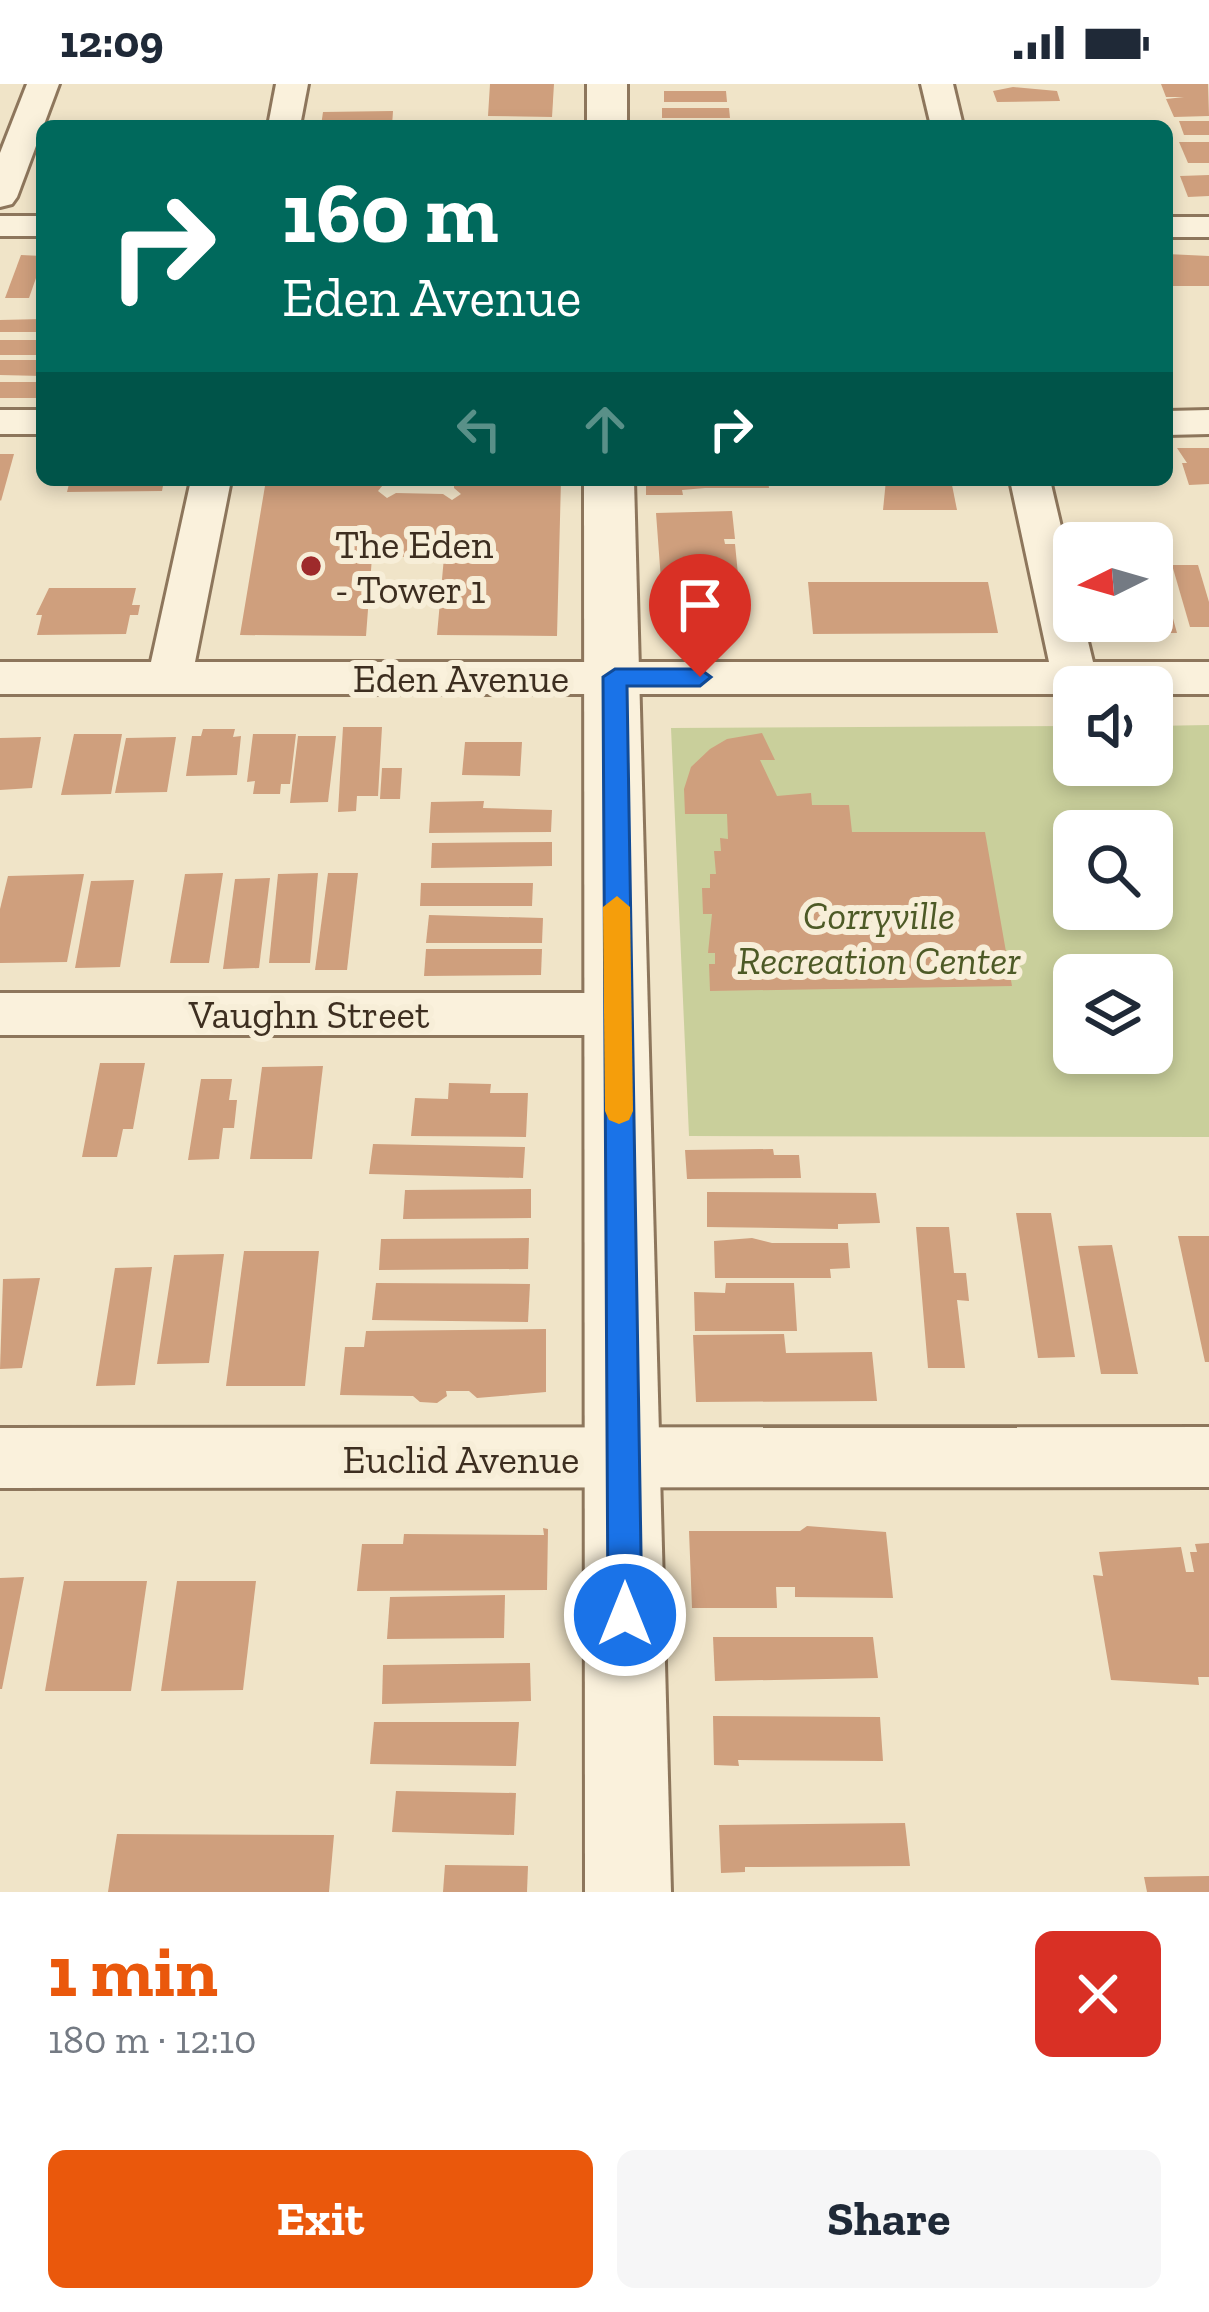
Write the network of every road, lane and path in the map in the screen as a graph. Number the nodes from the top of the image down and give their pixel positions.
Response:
1 (43, 84) edge
2 (292, 84) edge
3 (607, 84) edge
4 (937, 84) edge
5 (285, 120) edge
6 (607, 120) edge
7 (946, 120) edge
8 (0, 197) edge
9 (0, 226) edge
10 (36, 226) edge
11 (1209, 226) edge
12 (1173, 227) edge
13 (0, 422) edge
14 (36, 422) edge
15 (1209, 422) edge
16 (1173, 423) edge
17 (210, 486) edge
18 (609, 486) edge
19 (1031, 486) edge
20 (1072, 666) edge
21 (170, 677) junction
22 (615, 677) junction
23 (1053, 677) edge
24 (0, 678) edge
25 (1173, 678) edge
26 (1209, 678) edge
27 (0, 1014) edge
28 (618, 1014) junction
29 (1209, 1456) edge
30 (0, 1458) edge
31 (623, 1459) junction
32 (628, 1892) edge

1 - 8 street
2 - 5 street
3 - 6 street
4 - 7 street
9 - 10 street
11 - 12 street
13 - 14 street
15 - 16 street
17 - 21 street
18 - 22 street
19 - 20 street
21 - 22 street, Eden Avenue
21 - 24 street, Eden Avenue
22 - 23 street, Eden Avenue
22 - 28 street
25 - 26 street, Eden Avenue
27 - 28 street, Vaughn Street
28 - 31 street
29 - 31 street, Euclid Avenue
30 - 31 street, Euclid Avenue
31 - 32 street

